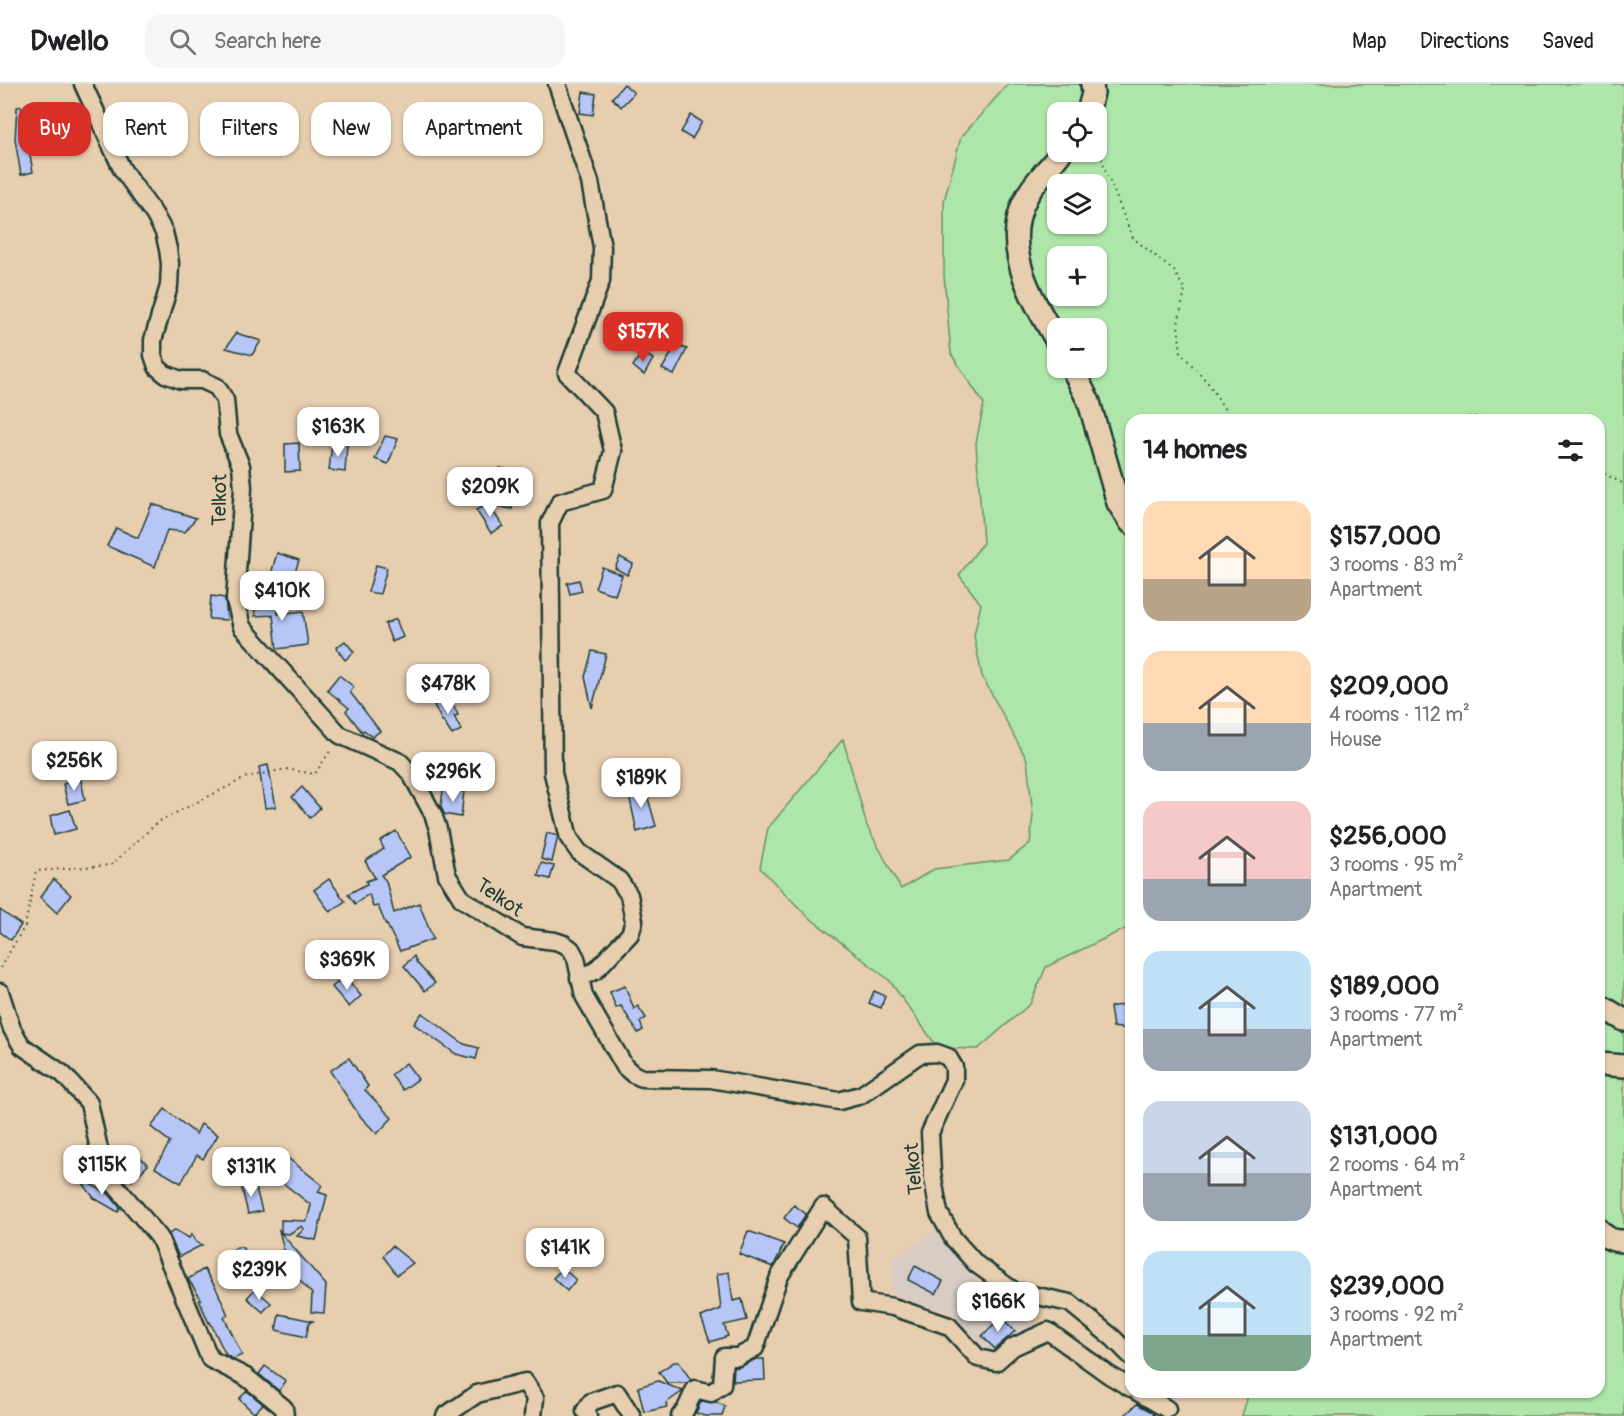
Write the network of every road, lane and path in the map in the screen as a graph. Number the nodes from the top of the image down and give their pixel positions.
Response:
1 (83, 84) edge
2 (557, 84) edge
3 (1092, 84) edge
4 (1091, 102) edge
5 (1053, 162) edge
6 (1103, 162) edge
7 (1047, 325) edge
8 (1077, 378) edge
9 (1226, 414) edge
10 (1605, 474) edge
11 (1624, 484) edge
12 (1125, 514) edge
13 (340, 735) junction
14 (0, 968) edge
15 (579, 978) junction
16 (0, 992) edge
17 (1605, 1009) edge
18 (1624, 1020) edge
19 (1605, 1064) edge
20 (1624, 1066) edge
21 (1605, 1237) edge
22 (1624, 1240) edge
23 (1125, 1350) edge
24 (1125, 1385) edge
25 (1148, 1398) edge
26 (1162, 1398) edge
27 (1171, 1412) edge
28 (285, 1416) edge
29 (445, 1416) edge
30 (533, 1416) edge
31 (588, 1416) edge
32 (632, 1416) edge
33 (680, 1416) edge

1 - 13 street, Telkot
2 - 15 street
3 - 4 street
5 - 7 street
6 - 9 path
8 - 12 street
10 - 11 path
13 - 14 path
13 - 15 street, Telkot
15 - 23 street, Telkot
16 - 28 street
17 - 18 street
19 - 20 street
21 - 22 street
24 - 33 street
25 - 27 street
26 - 27 street
29 - 30 street
31 - 32 street

